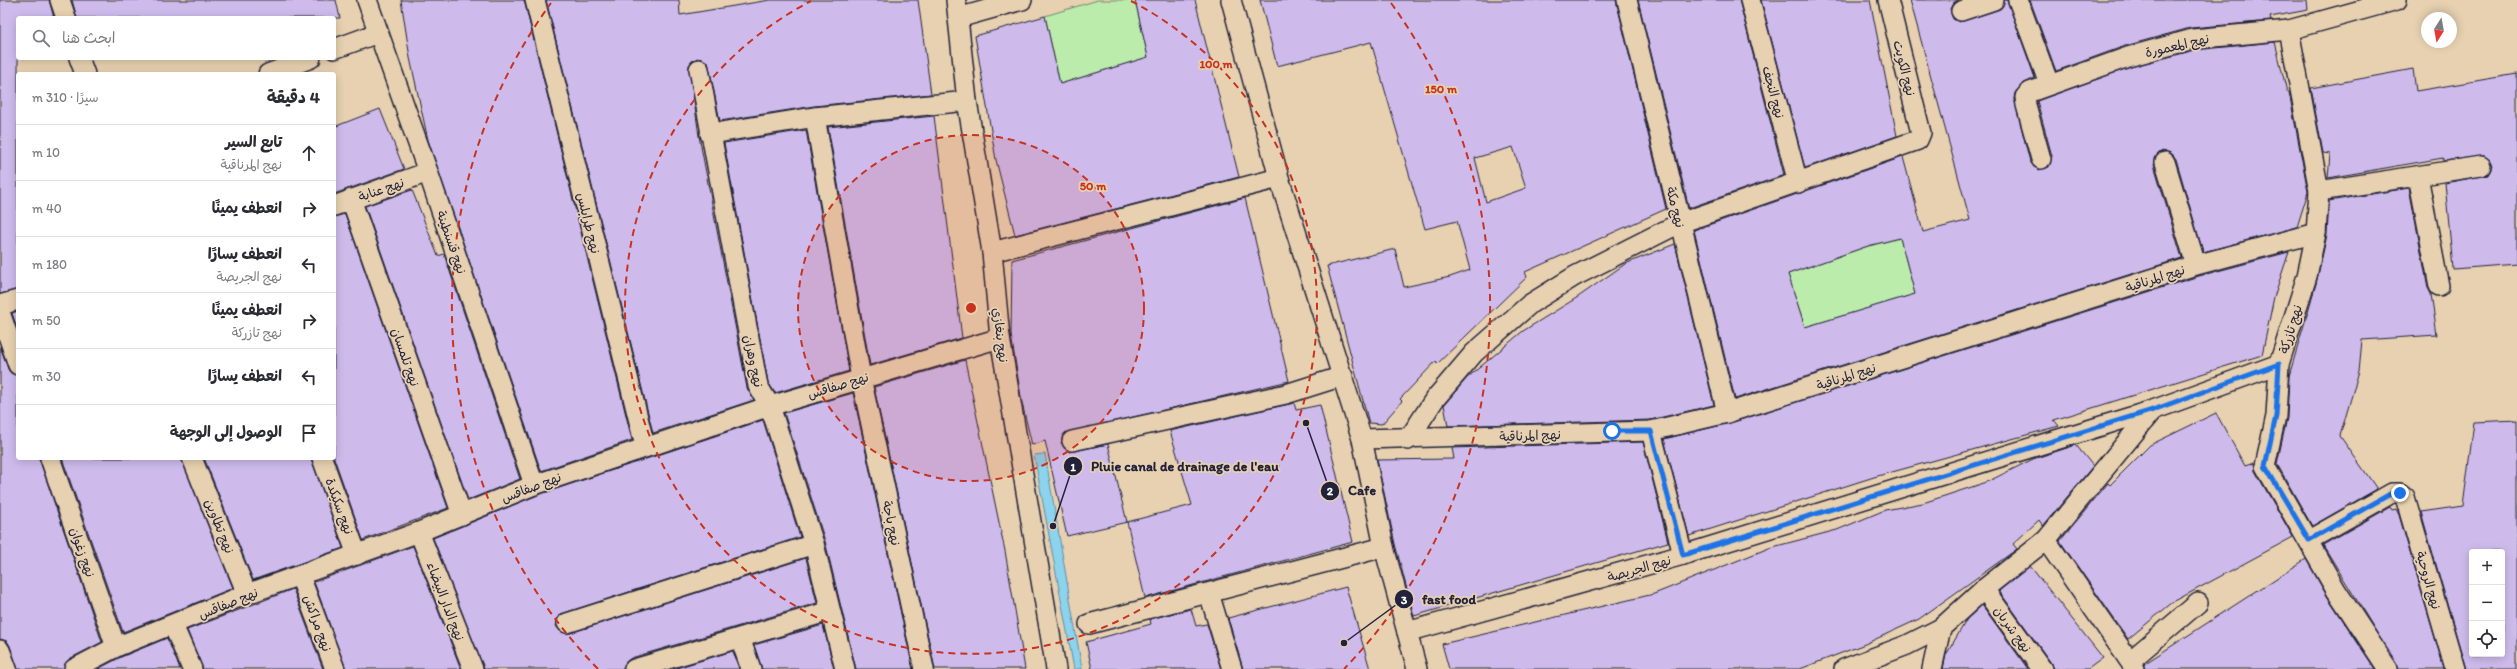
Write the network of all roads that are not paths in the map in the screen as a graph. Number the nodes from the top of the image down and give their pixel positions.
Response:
1 (60, 0) edge
2 (367, 0) edge
3 (535, 0) edge
4 (1022, 0) edge
5 (1231, 0) edge
6 (1627, 0) edge
7 (1750, 0) edge
8 (1888, 0) edge
9 (2018, 0) edge
10 (2397, 0) edge
11 (957, 9) edge
12 (65, 16) edge
13 (2289, 30) junction
14 (378, 33) junction
15 (336, 48) edge
16 (80, 60) edge
17 (306, 60) edge
18 (699, 69) dead end
19 (84, 72) edge
20 (273, 72) edge
21 (2049, 84) junction
22 (967, 101) junction
23 (815, 117) junction
24 (710, 134) junction
25 (2041, 159) dead end
26 (2165, 162) dead end
27 (2481, 166) dead end
28 (428, 172) junction
29 (2418, 176) junction
30 (1279, 178) junction
31 (1798, 183) junction
32 (2319, 191) junction
33 (342, 202) edge
34 (1680, 223) junction
35 (2316, 233) junction
36 (992, 252) junction
37 (2196, 265) junction
38 (2439, 286) dead end
39 (16, 301) edge
40 (0, 305) edge
41 (0, 312) edge
42 (1000, 338) junction
43 (16, 358) edge
44 (2279, 364) junction
45 (1343, 376) junction
46 (861, 378) junction
47 (770, 406) junction
48 (2153, 410) junction
49 (1727, 413) junction
50 (1651, 431) junction
51 (1362, 440) junction
52 (1408, 440) junction
53 (1072, 441) dead end
54 (645, 446) junction
55 (51, 460) edge
56 (193, 460) edge
57 (323, 460) edge
58 (534, 485) junction
59 (462, 515) junction
60 (420, 532) junction
61 (2046, 540) junction
62 (2309, 540) junction
63 (814, 544) junction
64 (1384, 546) junction
65 (357, 555) junction
66 (1683, 555) junction
67 (300, 576) junction
68 (1984, 589) junction
69 (1209, 593) junction
70 (247, 594) junction
71 (2198, 603) dead end
72 (830, 611) junction
73 (567, 622) dead end
74 (1089, 624) dead end
75 (173, 625) junction
76 (1942, 628) junction
77 (1406, 632) junction
78 (740, 638) junction
79 (116, 647) junction
80 (0, 650) edge
81 (2132, 665) edge
82 (7, 669) edge
83 (74, 669) edge
84 (192, 669) edge
85 (335, 669) edge
86 (473, 669) edge
87 (634, 669) edge
88 (751, 669) edge
89 (846, 669) edge
90 (924, 669) edge
91 (1056, 669) edge
92 (1232, 669) edge
93 (1417, 669) edge
94 (1844, 669) edge
95 (1932, 669) edge
96 (2042, 669) edge
97 (2388, 669) edge
98 (2455, 669) edge

1 - 12 street
2 - 14 street, نهج قسنطينة
3 - 54 street, نهج طرابلس
4 - 11 street
5 - 30 street
6 - 34 street, نهج مكة
7 - 31 street, نهج النجف
8 - 31 street, نهج الكويت
9 - 21 street
10 - 13 street, نهج المعمورة
11 - 22 street, نهج بنغازي
13 - 21 street, نهج المعمورة
13 - 32 street, نهج تازركة
14 - 15 street
14 - 28 street, نهج قسنطينة
16 - 19 street
17 - 20 street
18 - 24 street, نهج وهران
21 - 25 street, نهج المعمورة
22 - 23 street
22 - 36 street, نهج بنغازي
23 - 24 street
23 - 46 street, نهج باجة
24 - 47 street, نهج وهران
26 - 37 street
27 - 29 street
28 - 33 street, نهج عنابة
28 - 58 street, نهج قسنطينة
29 - 32 street
29 - 38 street
30 - 36 street
30 - 45 street
31 - 34 street
32 - 35 street, نهج تازركة
33 - 59 street, نهج تلمسان
34 - 49 street, نهج مكة
34 - 52 street
35 - 37 street, نهج المرناقية
35 - 44 street, نهج تازركة
36 - 42 street, نهج بنغازي
37 - 49 street, نهج المرناقية
39 - 40 street
41 - 43 street
42 - 46 street, نهج صفاقس
42 - 91 street, نهج بنغازي
44 - 48 street, نهج الجريصة
44 - 62 street, نهج تازركة
45 - 51 street
45 - 53 street
46 - 47 street, نهج صفاقس
46 - 90 street, نهج باجة
47 - 54 street, نهج صفاقس
47 - 63 street, نهج وهران
48 - 61 street
48 - 66 street, نهج الجريصة
49 - 50 street, نهج المرناقية
50 - 52 street, نهج المرناقية
50 - 66 street
51 - 52 street, نهج المرناقية
51 - 64 street
54 - 58 street, نهج صفاقس
55 - 79 street, نهج زغوان
56 - 70 street, نهج تطاوين
57 - 65 street, نهج سكيكدة
58 - 59 street, نهج صفاقس
59 - 60 street, نهج صفاقس
60 - 65 street, نهج صفاقس
60 - 86 street, نهج الدار البيضاء
61 - 68 street
61 - 81 street
62 - 97 street, نهج تازركة
62 - 98 street, نهج الروحية
63 - 72 street, نهج وهران
63 - 73 street
64 - 69 street
64 - 77 street
65 - 67 street, نهج صفاقس
66 - 77 street, نهج الجريصة
67 - 70 street, نهج صفاقس
67 - 85 street, نهج مراكش
68 - 76 street
68 - 96 street, نهج شربان
69 - 74 street
69 - 92 street
70 - 75 street, نهج صفاقس
71 - 81 street
72 - 78 street
72 - 89 street, نهج وهران
75 - 79 street, نهج صفاقس
75 - 84 street
76 - 94 street
76 - 95 street
77 - 93 street
78 - 87 street
78 - 88 street
79 - 83 street, نهج صفاقس
80 - 82 street

